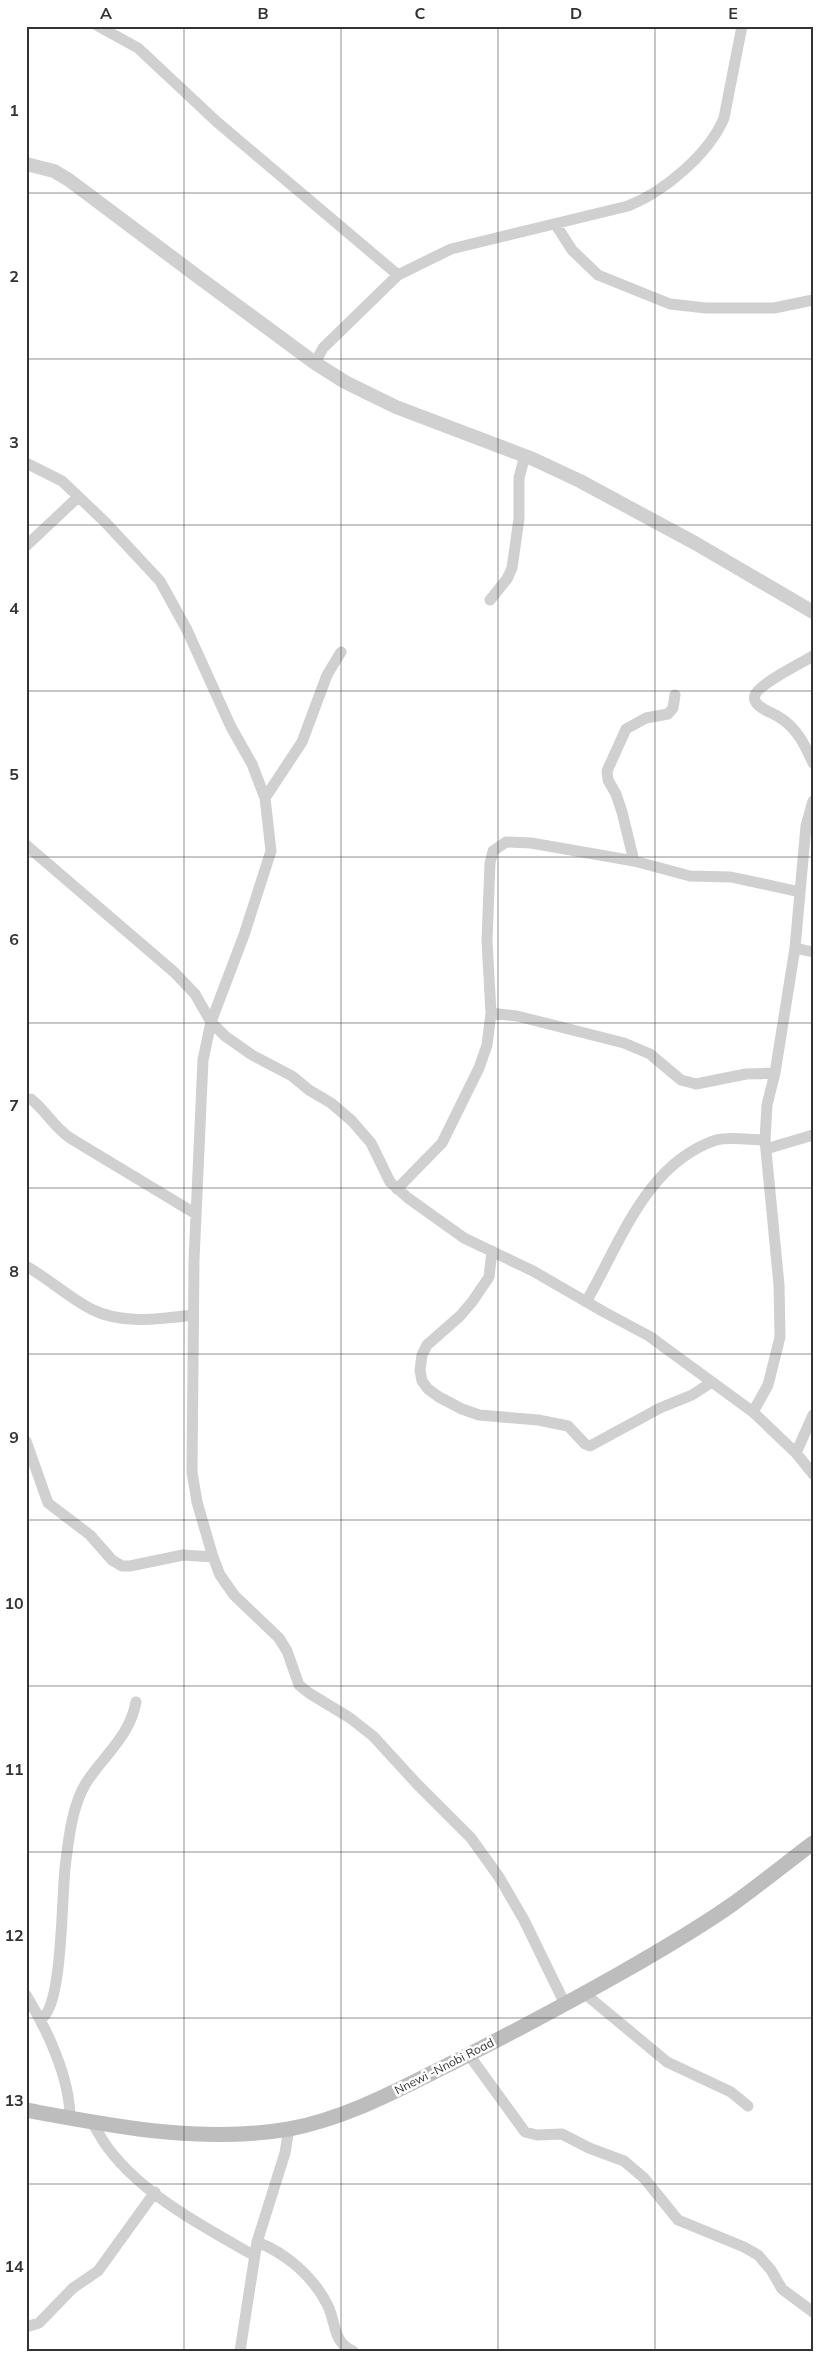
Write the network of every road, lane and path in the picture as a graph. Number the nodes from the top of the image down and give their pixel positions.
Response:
1 (98, 26) edge
2 (742, 26) edge
3 (26, 164) edge
4 (556, 225) junction
5 (398, 275) junction
6 (813, 300) edge
7 (315, 363) junction
8 (525, 455) junction
9 (26, 463) edge
10 (78, 497) junction
11 (26, 546) edge
12 (490, 600) dead end
13 (813, 612) edge
14 (341, 652) dead end
15 (813, 656) edge
16 (676, 695) dead end
17 (813, 763) edge
18 (265, 798) junction
19 (813, 801) edge
20 (26, 845) edge
21 (634, 861) junction
22 (800, 892) junction
23 (795, 948) junction
24 (813, 952) edge
25 (491, 1013) junction
26 (211, 1022) junction
27 (775, 1073) junction
28 (31, 1099) dead end
29 (813, 1135) edge
30 (766, 1144) junction
31 (397, 1189) junction
32 (196, 1214) junction
33 (492, 1251) junction
34 (26, 1266) edge
35 (586, 1302) junction
36 (194, 1315) junction
37 (712, 1382) junction
38 (754, 1412) junction
39 (813, 1415) edge
40 (26, 1441) edge
41 (796, 1454) junction
42 (813, 1474) edge
43 (213, 1557) junction
44 (136, 1702) dead end
45 (813, 1843) edge
46 (584, 1993) junction
47 (26, 1995) edge
48 (565, 2004) junction
49 (41, 2020) junction
50 (468, 2054) junction
51 (748, 2106) dead end
52 (26, 2110) edge
53 (70, 2118) junction
54 (92, 2122) junction
55 (289, 2129) junction
56 (155, 2192) junction
57 (257, 2242) junction
58 (255, 2256) junction
59 (813, 2312) edge
60 (26, 2327) edge
61 (240, 2351) edge
62 (353, 2351) edge

1 - 5 street
2 - 4 street
3 - 7 street
4 - 5 street
4 - 6 street
5 - 7 street
7 - 8 street
8 - 12 street
8 - 13 street
9 - 10 street
10 - 11 street
10 - 18 street
14 - 18 street
15 - 17 street
16 - 21 street
18 - 26 street
19 - 22 street
20 - 26 street
21 - 22 street
21 - 25 street
22 - 23 street
23 - 24 street
23 - 27 street
25 - 27 street
25 - 31 street
26 - 31 street
26 - 32 street
27 - 30 street
28 - 32 street
29 - 30 street
30 - 35 street
30 - 38 street
31 - 33 street
32 - 36 street
33 - 35 street
33 - 37 street
34 - 36 street
35 - 37 street
36 - 43 street
37 - 38 street
38 - 41 street
39 - 41 street
40 - 43 street
41 - 42 street
43 - 48 street
44 - 49 street
45 - 46 main road, Nnewi -Nnobi Road
46 - 48 main road, Nnewi -Nnobi Road
46 - 51 street
47 - 49 street
48 - 50 main road, Nnewi -Nnobi Road
49 - 53 street
50 - 55 main road, Nnewi -Nnobi Road
50 - 59 street
52 - 53 main road, Nnewi -Nnobi Road
53 - 54 main road, Nnewi -Nnobi Road
54 - 55 main road, Nnewi -Nnobi Road
54 - 56 street
55 - 57 street
56 - 58 street
56 - 60 street
57 - 58 street
57 - 62 street
58 - 61 street

